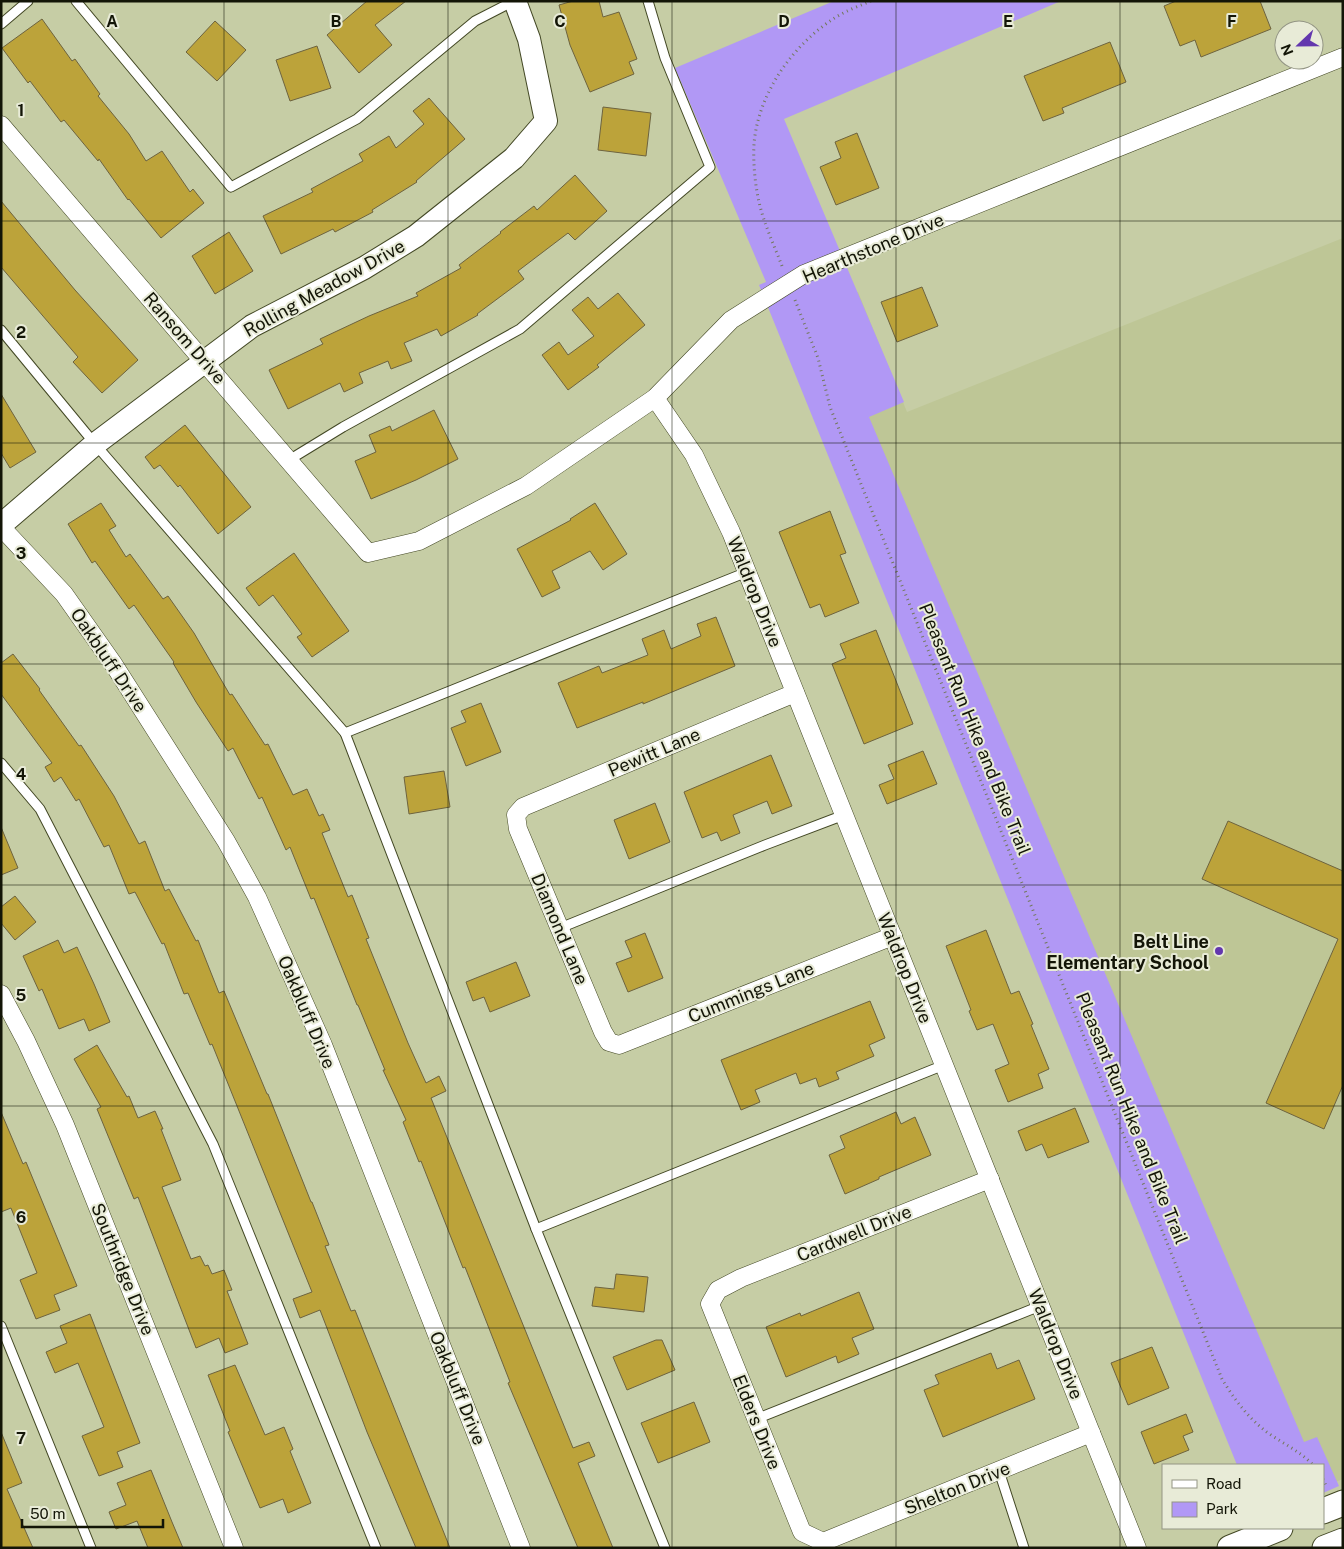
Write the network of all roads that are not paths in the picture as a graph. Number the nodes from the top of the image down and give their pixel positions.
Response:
1 (28, 1) edge
2 (76, 1) edge
3 (514, 1) edge
4 (648, 1) edge
5 (1, 24) edge
6 (1343, 56) edge
7 (1, 125) edge
8 (1, 330) edge
9 (205, 362) junction
10 (655, 398) junction
11 (95, 444) junction
12 (288, 460) junction
13 (1, 526) edge
14 (368, 553) joint
15 (747, 572) junction
16 (795, 692) junction
17 (345, 733) junction
18 (1, 763) edge
19 (516, 814) joint
20 (844, 815) junction
21 (560, 928) junction
22 (893, 936) junction
23 (1, 994) edge
24 (609, 1042) joint
25 (944, 1065) junction
26 (990, 1179) junction
27 (536, 1229) junction
28 (718, 1290) joint
29 (1040, 1306) junction
30 (1, 1326) edge
31 (756, 1419) junction
32 (1091, 1433) junction
33 (998, 1471) junction
34 (1343, 1503) edge
35 (1324, 1511) edge
36 (1278, 1529) edge
37 (1343, 1541) edge
38 (815, 1542) edge
39 (91, 1548) edge
40 (234, 1548) edge
41 (376, 1548) edge
42 (521, 1548) edge
43 (665, 1548) edge
44 (1024, 1548) edge
45 (1137, 1548) edge
46 (1230, 1548) edge
47 (1325, 1548) edge

1 - 5 lane
2 - 3 lane
3 - 9 street, Rolling Meadow Drive
4 - 12 lane
6 - 10 street, Hearthstone Drive
7 - 9 street, Ransom Drive
8 - 11 lane
9 - 11 street, Rolling Meadow Drive
9 - 12 street, Ransom Drive
10 - 14 street, Hearthstone Drive
10 - 15 street, Waldrop Drive
11 - 13 street, Rolling Meadow Drive
11 - 17 lane
12 - 14 street, Ransom Drive
13 - 42 street, Oakbluff Drive
15 - 16 street, Waldrop Drive
15 - 17 lane
16 - 19 street, Pewitt Lane
16 - 20 street, Waldrop Drive
17 - 27 lane
18 - 41 lane
19 - 21 street, Diamond Lane
20 - 21 lane
20 - 22 street, Waldrop Drive
21 - 24 street, Diamond Lane
22 - 24 street, Cummings Lane
22 - 25 street, Waldrop Drive
23 - 40 street, Southridge Drive
25 - 26 street, Waldrop Drive
25 - 27 lane
26 - 28 street, Cardwell Drive
26 - 29 street, Waldrop Drive
27 - 43 lane
28 - 31 street, Elders Drive
29 - 31 lane
29 - 32 street, Waldrop Drive
30 - 39 lane
31 - 38 street, Elders Drive
32 - 33 street, Shelton Drive
32 - 45 street, Waldrop Drive
33 - 38 street, Shelton Drive
33 - 44 lane
34 - 35 main road
36 - 46 main road
37 - 47 main road

